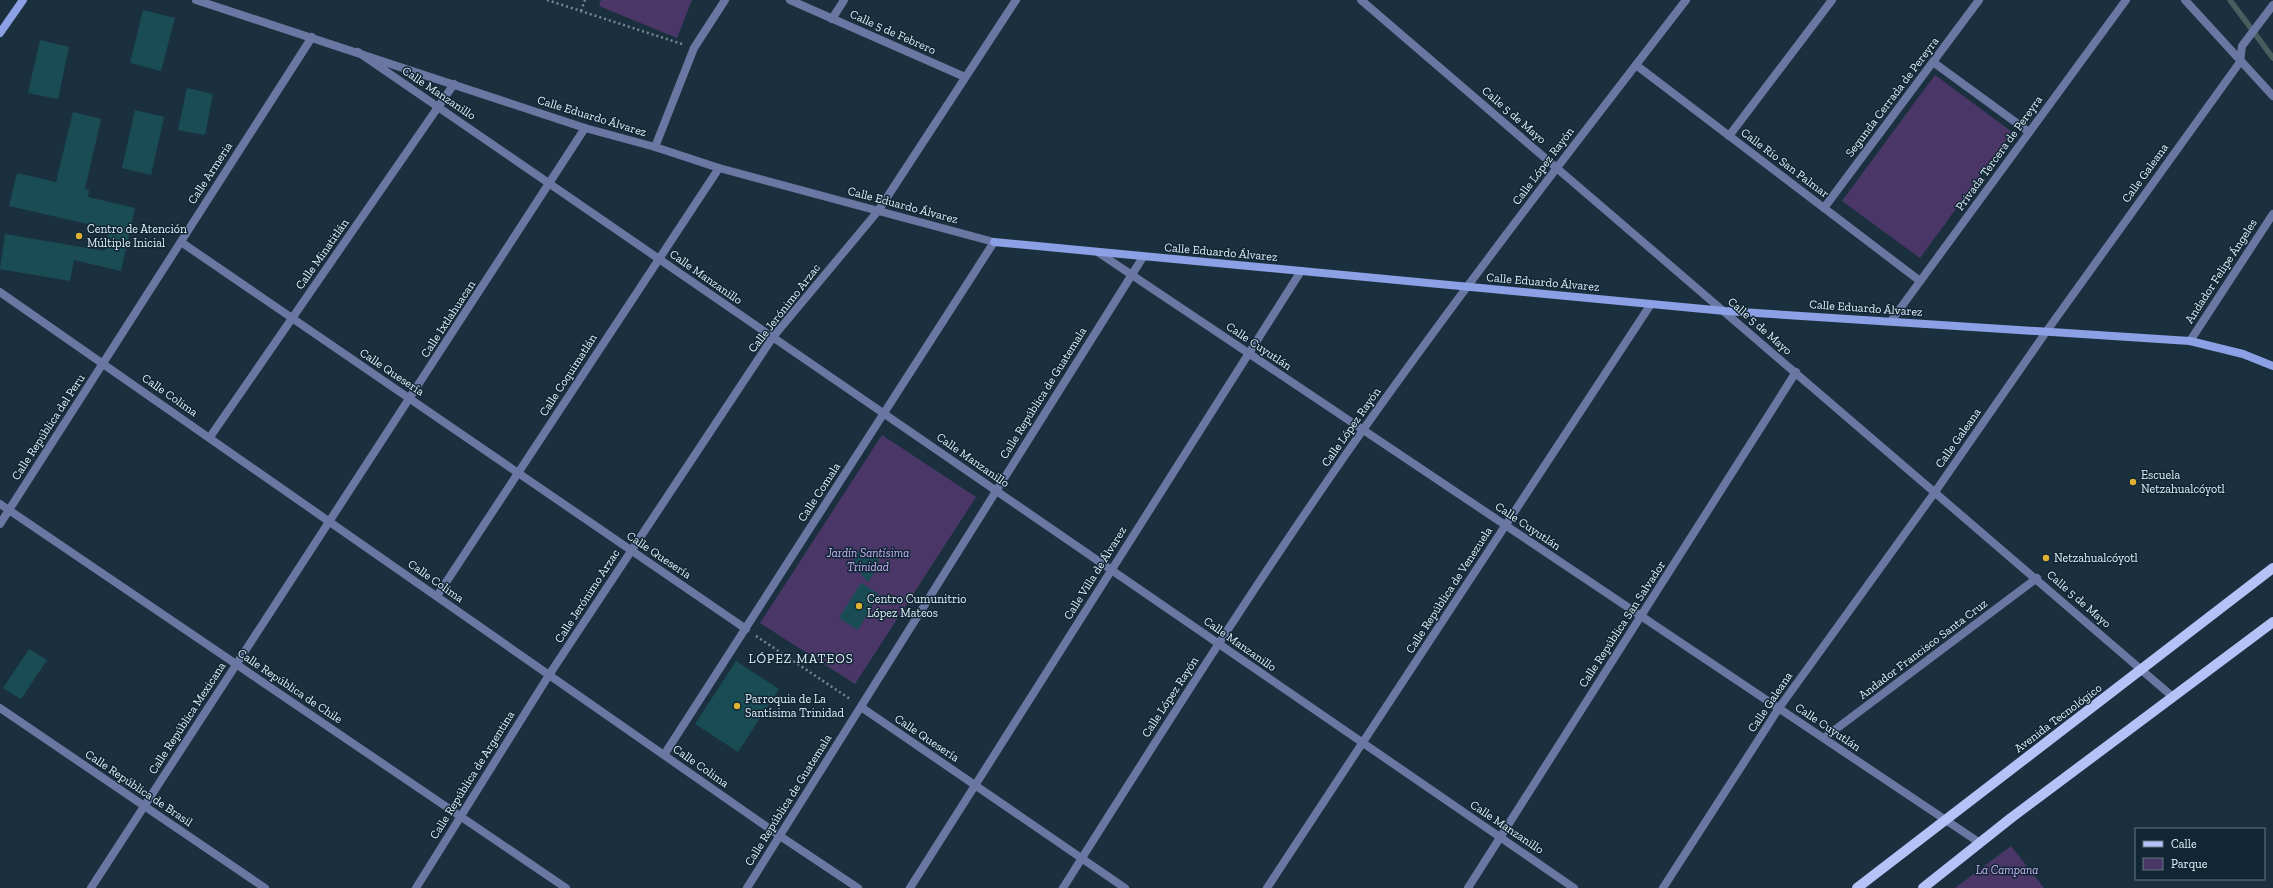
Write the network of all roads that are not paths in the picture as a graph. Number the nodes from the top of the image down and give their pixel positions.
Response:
1 (22, 0) edge
2 (196, 0) edge
3 (725, 0) edge
4 (790, 0) edge
5 (844, 0) edge
6 (1016, 0) edge
7 (1362, 0) edge
8 (1686, 0) edge
9 (1832, 0) edge
10 (1979, 0) edge
11 (2126, 0) edge
12 (2185, 0) edge
13 (2272, 6) edge
14 (832, 18) junction
15 (0, 33) edge
16 (312, 37) junction
17 (358, 52) junction
18 (1933, 62) junction
19 (2240, 62) junction
20 (1636, 65) junction
21 (965, 77) junction
22 (454, 84) junction
23 (2273, 96) edge
24 (438, 107) junction
25 (585, 128) junction
26 (2029, 132) junction
27 (1729, 136) junction
28 (655, 147) junction
29 (720, 168) junction
30 (1557, 168) junction
31 (550, 184) junction
32 (1824, 208) junction
33 (878, 210) junction
34 (2273, 214) edge
35 (180, 242) junction
36 (994, 242) junction
37 (1099, 253) junction
38 (1143, 257) junction
39 (659, 259) junction
40 (1301, 272) junction
41 (1132, 275) junction
42 (1920, 281) junction
43 (1466, 287) junction
44 (0, 292) edge
45 (1651, 304) junction
46 (1725, 311) junction
47 (292, 318) junction
48 (1891, 321) junction
49 (2046, 332) junction
50 (773, 337) junction
51 (2190, 341) junction
52 (1249, 353) junction
53 (103, 363) junction
54 (2273, 366) edge
55 (1796, 372) junction
56 (410, 399) junction
57 (884, 414) junction
58 (1363, 430) junction
59 (210, 437) junction
60 (518, 473) junction
61 (996, 491) junction
62 (1935, 492) junction
63 (0, 504) edge
64 (9, 510) junction
65 (330, 522) junction
66 (0, 524) edge
67 (1506, 525) junction
68 (631, 550) junction
69 (2273, 568) edge
70 (1112, 570) junction
71 (2037, 578) junction
72 (437, 596) junction
73 (1641, 616) junction
74 (2273, 622) edge
75 (746, 629) junction
76 (1219, 644) junction
77 (237, 665) junction
78 (2143, 670) junction
79 (549, 675) junction
80 (2172, 697) junction
81 (861, 707) junction
82 (0, 708) edge
83 (1779, 708) junction
84 (1824, 738) junction
85 (1363, 743) junction
86 (664, 755) junction
87 (975, 785) junction
88 (144, 806) junction
89 (460, 816) junction
90 (1945, 820) junction
91 (780, 836) junction
92 (1500, 837) junction
93 (1980, 843) junction
94 (1082, 858) junction
95 (91, 888) edge
96 (265, 888) edge
97 (416, 888) edge
98 (566, 888) edge
99 (747, 888) edge
100 (858, 888) edge
101 (910, 888) edge
102 (1063, 888) edge
103 (1125, 888) edge
104 (1267, 888) edge
105 (1468, 888) edge
106 (1574, 888) edge
107 (1663, 888) edge
108 (1857, 888) edge
109 (1923, 888) edge

1 - 15 street
2 - 16 street, Calle Eduardo Álvarez
3 - 28 street
4 - 14 street, Calle 5 de Febrero
5 - 14 street
6 - 21 street, Calle Jerónimo Arzac
7 - 30 street, Calle 5 de Mayo
8 - 20 street, Calle López Rayón
9 - 27 street
10 - 18 street, Segunda Cerrada de Pereyra
11 - 26 street, Privada Tercera de Pereyra
12 - 19 street
13 - 19 street, Calle Galeana
14 - 21 street, Calle 5 de Febrero
16 - 17 street, Calle Eduardo Álvarez
16 - 35 street, Calle Armeria
17 - 22 street, Calle Eduardo Álvarez
17 - 24 street, Calle Manzanillo
18 - 26 street
18 - 32 street, Segunda Cerrada de Pereyra
19 - 23 street
19 - 49 street, Calle Galeana
20 - 27 street, Calle Río San Palmar
20 - 30 street, Calle López Rayón
21 - 33 street, Calle Jerónimo Arzac
22 - 24 street, Calle Minatitlán
22 - 25 street, Calle Eduardo Álvarez
24 - 31 street, Calle Manzanillo
24 - 47 street, Calle Minatitlán
25 - 28 street, Calle Eduardo Álvarez
25 - 31 street, Calle Ixtlahuacan
26 - 42 street, Privada Tercera de Pereyra
27 - 32 street, Calle Río San Palmar
28 - 29 street, Calle Eduardo Álvarez
29 - 33 street, Calle Eduardo Álvarez
29 - 39 street, Calle Coquimatlán
30 - 43 street, Calle López Rayón
30 - 46 street, Calle 5 de Mayo
31 - 39 street, Calle Manzanillo
31 - 56 street, Calle Ixtlahuacan
32 - 42 street, Calle Río San Palmar
33 - 36 street, Calle Eduardo Álvarez
33 - 50 street, Calle Jerónimo Arzac
34 - 51 street, Andador Felipe Ángeles
35 - 47 street, Calle Quesería
35 - 53 street, Calle Armeria
36 - 37 street, Calle Eduardo Álvarez
36 - 57 street, Calle Comala
37 - 38 street, Calle Eduardo Álvarez
37 - 41 street, Calle Cuyutlán
38 - 40 street, Calle Eduardo Álvarez
38 - 41 street, Calle República de Guatemala
39 - 50 street, Calle Manzanillo
39 - 60 street, Calle Coquimatlán
40 - 43 street, Calle Eduardo Álvarez
40 - 52 street, Calle Villa de Álvarez
41 - 52 street, Calle Cuyutlán
41 - 61 street, Calle República de Guatemala
42 - 48 street, Privada Tercera de Pereyra
43 - 45 street, Calle Eduardo Álvarez
43 - 58 street, Calle López Rayón
44 - 53 street, Calle Colima
45 - 46 street, Calle Eduardo Álvarez
45 - 67 street, Calle República de Venezuela
46 - 48 street, Calle Eduardo Álvarez
46 - 55 street, Calle 5 de Mayo
47 - 56 street, Calle Quesería
47 - 59 street, Calle Minatitlán
48 - 49 street, Calle Eduardo Álvarez
49 - 51 street, Calle Eduardo Álvarez
49 - 62 street, Calle Galeana
50 - 57 street, Calle Manzanillo
50 - 68 street, Calle Jerónimo Arzac
51 - 54 street, Calle Eduardo Álvarez
52 - 58 street, Calle Cuyutlán
52 - 70 street, Calle Villa de Álvarez
53 - 59 street, Calle Colima
53 - 64 street, Calle República del Peru
55 - 62 street, Calle 5 de Mayo
55 - 73 street, Calle República San Salvador
56 - 60 street, Calle Quesería
56 - 65 street, Calle Ixtlahuacan
57 - 61 street, Calle Manzanillo
57 - 75 street, Calle Comala
58 - 67 street, Calle Cuyutlán
58 - 76 street, Calle López Rayón
59 - 65 street, Calle Colima
60 - 68 street, Calle Quesería
60 - 72 street, Calle Coquimatlán
61 - 70 street, Calle Manzanillo
61 - 81 street, Calle República de Guatemala
62 - 71 street, Calle 5 de Mayo
62 - 83 street, Calle Galeana
63 - 64 street, Calle República de Chile
64 - 66 street, Calle República del Peru
64 - 77 street, Calle República de Chile
65 - 72 street, Calle Colima
65 - 77 street, Calle República Mexicana
67 - 73 street, Calle Cuyutlán
67 - 85 street, Calle República de Venezuela
68 - 75 street, Calle Quesería
68 - 79 street, Calle Jerónimo Arzac
69 - 78 main road, Avenida Tecnológico
70 - 76 street, Calle Manzanillo
70 - 87 street, Calle Villa de Álvarez
71 - 78 street, Calle 5 de Mayo
71 - 84 street, Andador Francisco Santa Cruz
72 - 79 street, Calle Colima
73 - 83 street, Calle Cuyutlán
73 - 92 street, Calle República San Salvador
74 - 80 main road
75 - 86 street, Calle Comala
76 - 85 street, Calle Manzanillo
76 - 94 street, Calle López Rayón
77 - 88 street, Calle República Mexicana
77 - 89 street, Calle República de Chile
78 - 80 street, Calle 5 de Mayo
78 - 90 main road, Avenida Tecnológico
79 - 86 street, Calle Colima
79 - 89 street, Calle República de Argentina
80 - 93 main road
81 - 87 street, Calle Quesería
81 - 91 street, Calle República de Guatemala
82 - 88 street, Calle República de Brasil
83 - 84 street, Calle Cuyutlán
83 - 107 street, Calle Galeana
84 - 90 street, Calle Cuyutlán
85 - 92 street, Calle Manzanillo
85 - 104 street, Calle República de Venezuela
86 - 91 street, Calle Colima
87 - 94 street, Calle Quesería
87 - 101 street, Calle Villa de Álvarez
88 - 95 street, Calle República Mexicana
88 - 96 street, Calle República de Brasil
89 - 97 street, Calle República de Argentina
89 - 98 street, Calle República de Chile
90 - 93 street, Calle Cuyutlán
90 - 108 main road, Avenida Tecnológico
91 - 99 street, Calle República de Guatemala
91 - 100 street, Calle Colima
92 - 105 street, Calle República San Salvador
92 - 106 street, Calle Manzanillo
93 - 109 main road
94 - 102 street, Calle López Rayón
94 - 103 street, Calle Quesería

